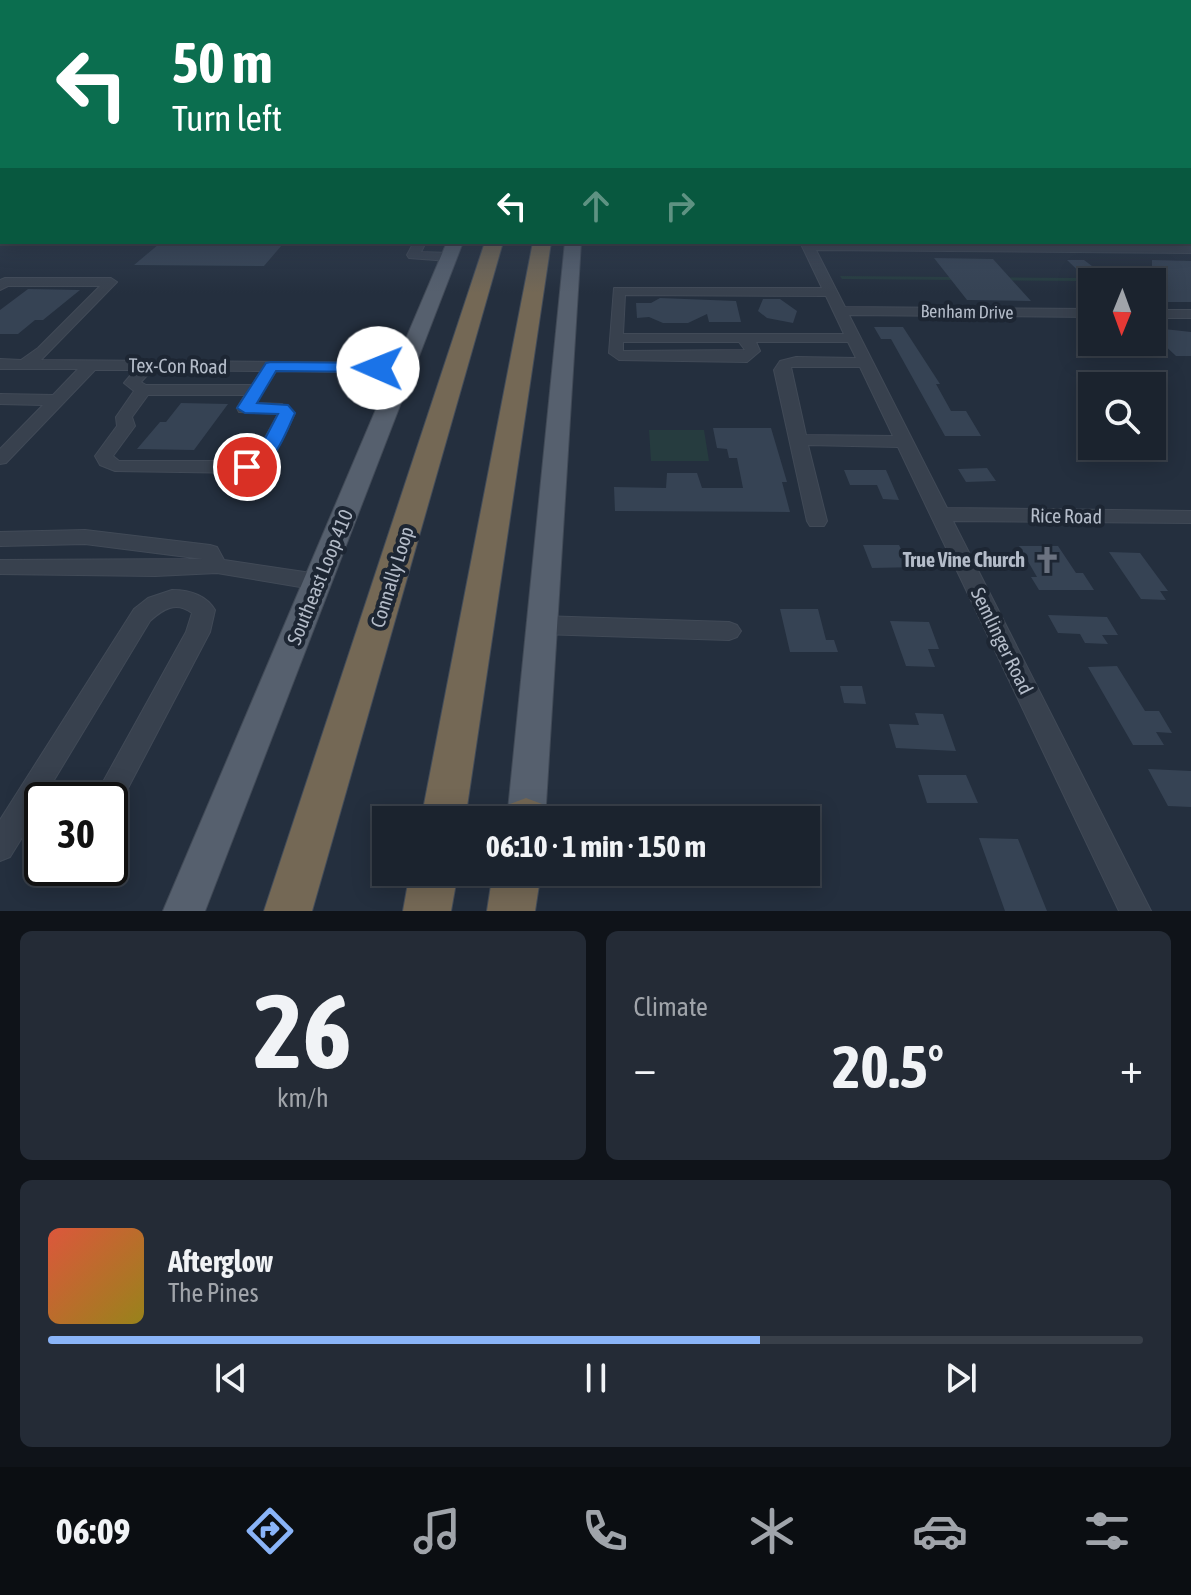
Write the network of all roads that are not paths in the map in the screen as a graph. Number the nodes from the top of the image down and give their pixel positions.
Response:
1 (419, 244) edge
2 (493, 244) edge
3 (542, 244) edge
4 (573, 244) edge
5 (807, 244) edge
6 (452, 249) edge
7 (1191, 249) edge
8 (802, 281) dead end
9 (0, 286) edge
10 (760, 286) junction
11 (837, 302) junction
12 (1078, 312) edge
13 (1166, 314) edge
14 (1191, 314) edge
15 (855, 338) junction
16 (866, 363) junction
17 (0, 364) edge
18 (25, 364) junction
19 (91, 365) junction
20 (148, 365) junction
21 (271, 367) junction
22 (405, 368) junction
23 (143, 390) junction
24 (257, 390) junction
25 (0, 399) edge
26 (57, 400) junction
27 (798, 440) junction
28 (905, 442) junction
29 (0, 459) edge
30 (940, 514) junction
31 (1191, 517) edge
32 (817, 521) dead end
33 (0, 539) edge
34 (217, 566) junction
35 (0, 567) edge
36 (318, 582) junction
37 (540, 625) junction
38 (729, 631) dead end
39 (51, 782) edge
40 (117, 782) edge
41 (445, 806) edge
42 (527, 806) edge
43 (24, 826) edge
44 (0, 847) edge
45 (431, 886) edge
46 (517, 886) edge
47 (520, 886) edge
48 (184, 911) edge
49 (288, 911) edge
50 (427, 911) edge
51 (511, 911) edge
52 (519, 911) edge
53 (1135, 911) edge

1 - 6 street
2 - 49 highway, Connally Loop
3 - 41 highway
4 - 37 main road
5 - 7 street
5 - 11 street, Semlinger Road
6 - 22 main road, Southeast Loop 410
8 - 10 street
9 - 18 street
10 - 11 street, Benham Drive
10 - 15 street
11 - 12 street, Benham Drive
11 - 15 street, Semlinger Road
13 - 14 street
15 - 16 street, Semlinger Road
16 - 27 street
16 - 28 street, Semlinger Road
17 - 18 street, Tex-Con Road
18 - 19 street, Tex-Con Road
19 - 20 street, Tex-Con Road
19 - 26 street
20 - 21 street, Tex-Con Road
20 - 23 street
21 - 22 street, Tex-Con Road
21 - 24 street
22 - 36 main road, Southeast Loop 410
23 - 24 street
23 - 24 street
25 - 26 street
26 - 29 street
27 - 28 street
27 - 32 street
28 - 30 street, Semlinger Road
30 - 31 street, Rice Road
30 - 53 street, Semlinger Road
33 - 34 street
34 - 35 street
34 - 36 street
36 - 48 main road, Southeast Loop 410
37 - 38 street
37 - 42 main road
39 - 40 street
43 - 44 street
45 - 50 highway
46 - 51 highway
47 - 52 main road

